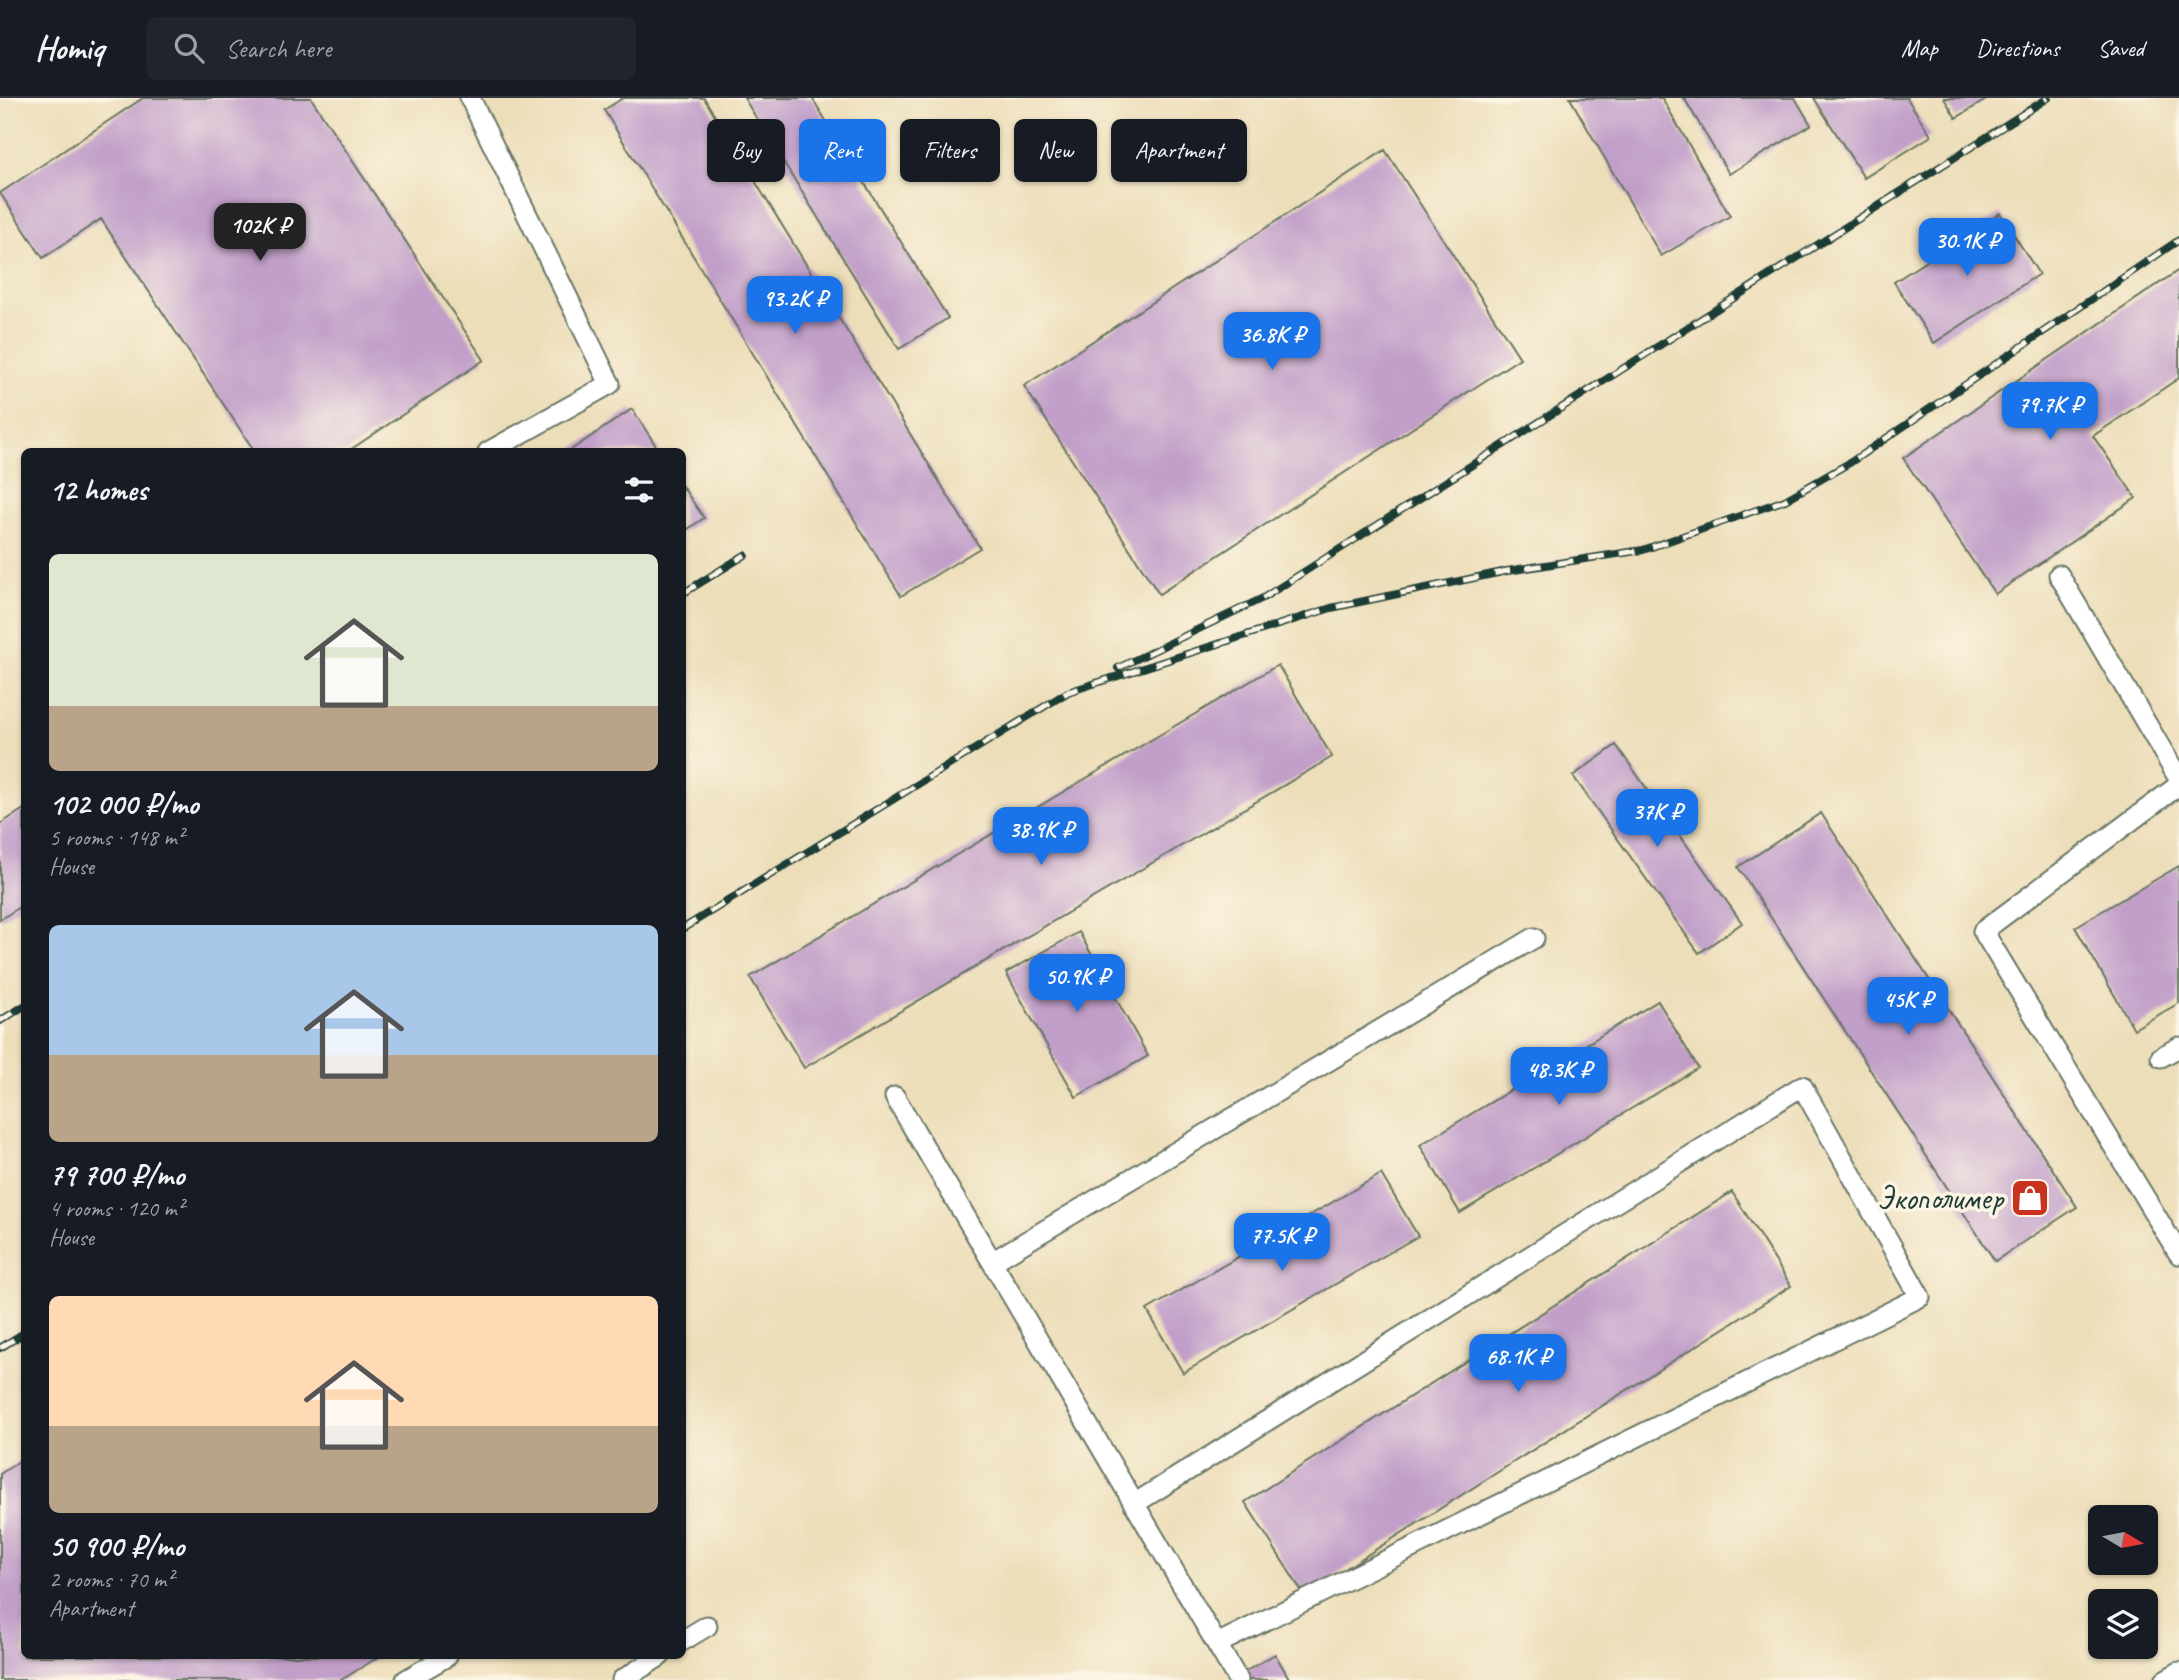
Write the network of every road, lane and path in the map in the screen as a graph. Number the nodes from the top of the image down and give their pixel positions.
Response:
1 (470, 98) edge
2 (495, 448) edge
3 (2059, 575) dead end
4 (2179, 779) edge
5 (2179, 786) edge
6 (1534, 938) dead end
7 (2179, 1047) edge
8 (2161, 1057) dead end
9 (895, 1097) dead end
10 (2179, 1254) edge
11 (992, 1262) junction
12 (1134, 1504) junction
13 (707, 1626) dead end
14 (686, 1639) edge
15 (1217, 1644) junction
16 (442, 1659) edge
17 (655, 1659) edge
18 (2179, 1672) edge
19 (406, 1680) edge
20 (622, 1680) edge
21 (1238, 1680) edge
22 (2165, 1680) edge

1 - 2 lane
3 - 4 lane
5 - 10 lane
6 - 11 lane
7 - 8 lane
9 - 11 lane
11 - 12 lane
12 - 15 lane
12 - 15 lane
13 - 14 lane
15 - 21 lane
16 - 19 lane
17 - 20 lane
18 - 22 lane

